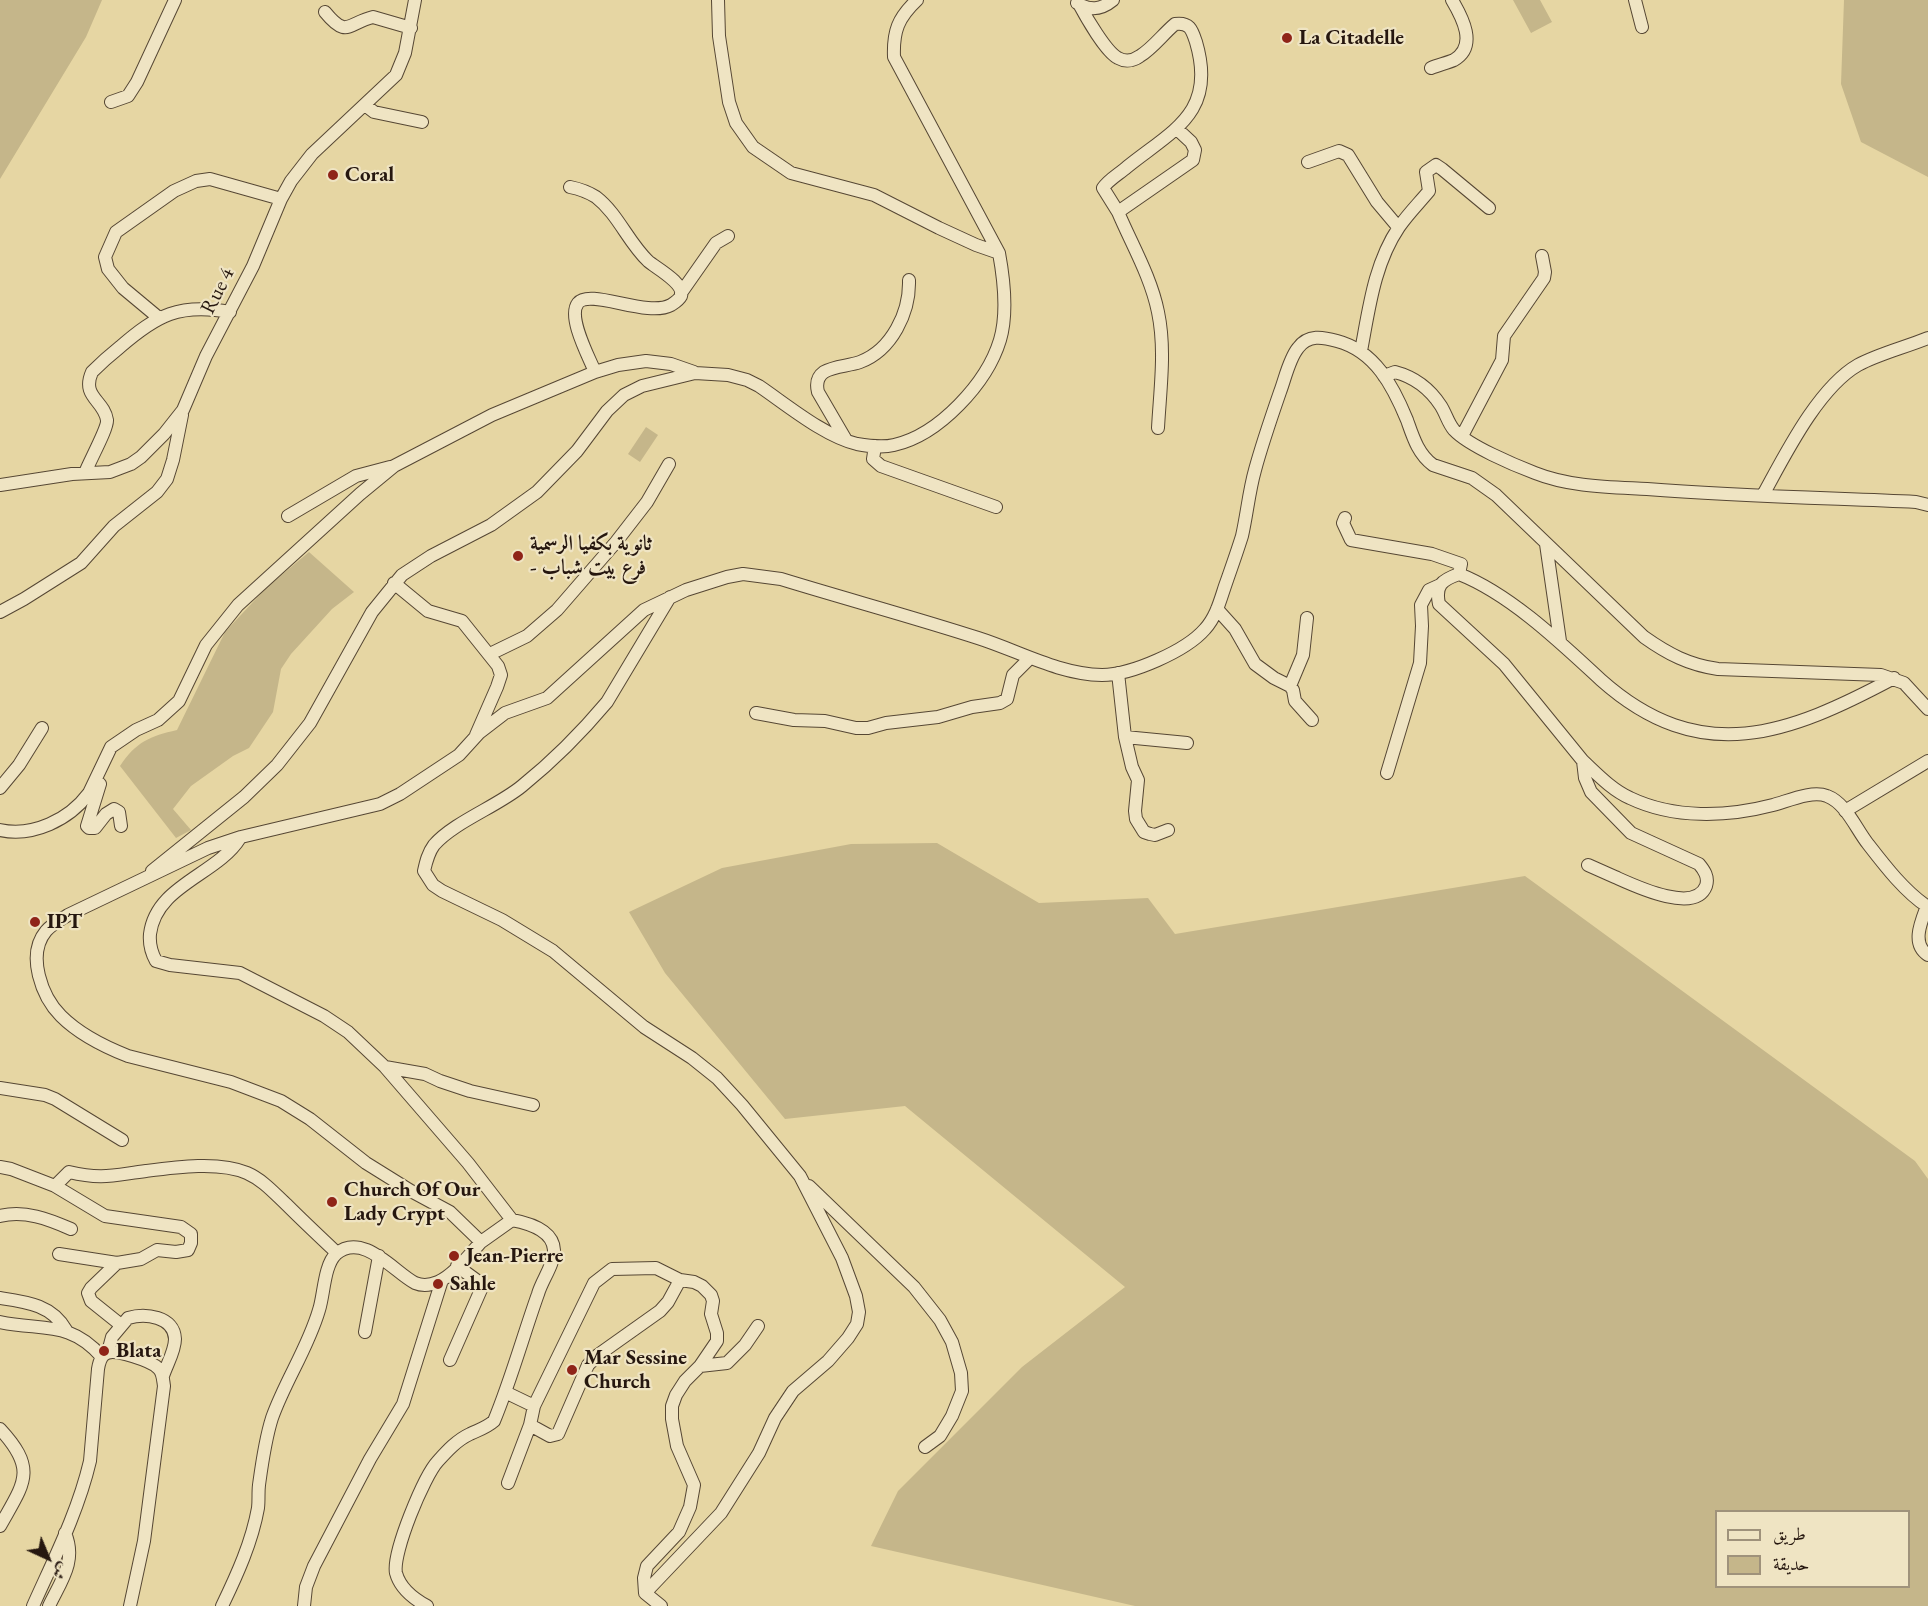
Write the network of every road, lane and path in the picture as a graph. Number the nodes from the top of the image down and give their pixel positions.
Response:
1 (175, 0) edge
2 (415, 0) edge
3 (718, 0) edge
4 (917, 0) edge
5 (1113, 0) edge
6 (1452, 0) edge
7 (1635, 0) edge
8 (1076, 2) edge
9 (326, 12) dead end
10 (1642, 27) dead end
11 (411, 28) junction
12 (1431, 68) dead end
13 (111, 102) dead end
14 (365, 105) junction
15 (422, 122) dead end
16 (1177, 129) junction
17 (1308, 162) dead end
18 (570, 187) dead end
19 (281, 199) junction
20 (1489, 208) dead end
21 (1118, 212) junction
22 (1398, 227) junction
23 (728, 236) dead end
24 (999, 253) junction
25 (1542, 256) dead end
26 (909, 280) dead end
27 (681, 293) junction
28 (230, 312) junction
29 (159, 318) junction
30 (1928, 339) edge
31 (1362, 351) junction
32 (595, 372) junction
33 (695, 373) junction
34 (1384, 376) junction
35 (183, 410) junction
36 (1158, 428) dead end
37 (1462, 436) junction
38 (846, 440) junction
39 (875, 446) junction
40 (669, 464) dead end
41 (394, 466) junction
42 (85, 473) junction
43 (0, 485) edge
44 (1764, 495) junction
45 (1928, 505) edge
46 (996, 507) dead end
47 (288, 516) dead end
48 (1345, 518) dead end
49 (1546, 544) junction
50 (1459, 574) junction
51 (394, 583) junction
52 (1440, 585) junction
53 (670, 596) junction
54 (1217, 609) junction
55 (0, 612) edge
56 (1307, 618) dead end
57 (1560, 641) junction
58 (490, 654) junction
59 (1030, 658) junction
60 (1118, 673) junction
61 (1894, 678) junction
62 (1290, 686) junction
63 (1927, 707) edge
64 (756, 713) dead end
65 (1312, 720) dead end
66 (42, 728) dead end
67 (1125, 737) junction
68 (475, 740) junction
69 (1187, 743) dead end
70 (106, 753) junction
71 (1583, 761) junction
72 (1928, 761) edge
73 (1387, 773) dead end
74 (0, 788) edge
75 (1845, 811) junction
76 (121, 825) dead end
77 (3, 828) edge
78 (1168, 830) dead end
79 (241, 837) junction
80 (1588, 865) dead end
81 (138, 883) junction
82 (1927, 907) edge
83 (1928, 955) edge
84 (385, 1067) junction
85 (0, 1089) edge
86 (533, 1105) dead end
87 (122, 1140) dead end
88 (0, 1167) edge
89 (800, 1176) junction
90 (55, 1186) junction
91 (0, 1216) edge
92 (512, 1220) junction
93 (70, 1229) dead end
94 (481, 1242) junction
95 (337, 1253) junction
96 (59, 1254) dead end
97 (379, 1256) junction
98 (117, 1263) junction
99 (457, 1266) junction
100 (441, 1280) junction
101 (680, 1280) junction
102 (0, 1298) edge
103 (0, 1322) edge
104 (121, 1325) junction
105 (758, 1326) dead end
106 (66, 1330) junction
107 (365, 1332) dead end
108 (105, 1355) junction
109 (450, 1360) dead end
110 (700, 1366) junction
111 (163, 1376) junction
112 (505, 1392) junction
113 (534, 1406) junction
114 (530, 1425) junction
115 (0, 1429) edge
116 (5, 1442) edge
117 (925, 1447) dead end
118 (508, 1483) dead end
119 (0, 1526) edge
120 (65, 1533) junction
121 (645, 1593) junction
122 (33, 1606) edge
123 (49, 1606) edge
124 (130, 1606) edge
125 (222, 1606) edge
126 (304, 1606) edge
127 (427, 1606) edge
128 (661, 1606) edge

1 - 13 street
2 - 11 street, Rue 4
3 - 24 street
4 - 24 street
5 - 8 street
6 - 12 street
7 - 10 street
8 - 16 street
9 - 11 street
11 - 14 street, Rue 4
14 - 15 street
14 - 19 street, Rue 4
16 - 21 street
16 - 21 street
17 - 22 street
18 - 27 street
19 - 28 street, Rue 4
19 - 29 street
20 - 22 street
21 - 36 street
22 - 31 street
23 - 27 street
24 - 39 street
25 - 37 street
26 - 38 street
27 - 32 street
28 - 29 street
28 - 35 street, Rue 4
29 - 42 street
30 - 44 street
31 - 34 street
31 - 54 street
32 - 33 street
32 - 41 street
33 - 38 street
33 - 51 street
34 - 37 street
34 - 49 street
35 - 42 street, Rue 4
35 - 55 street
37 - 44 street
38 - 39 street
39 - 46 street
40 - 58 street
41 - 47 street
41 - 70 street
42 - 43 street, Rue 4
44 - 45 street
48 - 50 street
49 - 57 street
49 - 61 street
50 - 52 street
50 - 57 street
51 - 58 street
51 - 81 street
52 - 71 street
52 - 73 street
53 - 59 street
53 - 68 street
53 - 89 street
54 - 60 street
54 - 62 street
56 - 62 street
57 - 61 street
58 - 68 street
59 - 60 street
59 - 64 street
60 - 67 street
61 - 63 street
62 - 65 street
66 - 74 street
67 - 69 street
67 - 78 street
68 - 79 street
70 - 76 street
70 - 77 street
71 - 75 street
71 - 80 street
72 - 75 street
75 - 82 street
79 - 81 street
79 - 84 street
81 - 94 street
82 - 83 street
84 - 86 street
84 - 92 street
85 - 87 street
88 - 90 street
89 - 117 street
89 - 121 street
90 - 95 street
90 - 98 street
91 - 93 street
92 - 94 street
92 - 112 street
94 - 99 street
95 - 97 street
95 - 125 street
96 - 98 street
97 - 100 street
97 - 107 street
98 - 104 street
99 - 100 street
99 - 109 street
100 - 126 street
101 - 110 street
101 - 113 street
101 - 114 street
102 - 106 street
103 - 106 street
104 - 108 street
104 - 111 street
105 - 110 street
106 - 108 street
108 - 111 street
108 - 120 street
110 - 121 street
111 - 124 street
112 - 113 street
112 - 127 street
113 - 114 street
114 - 118 street
115 - 116 street
116 - 119 street
120 - 122 street
120 - 123 street
121 - 128 street

